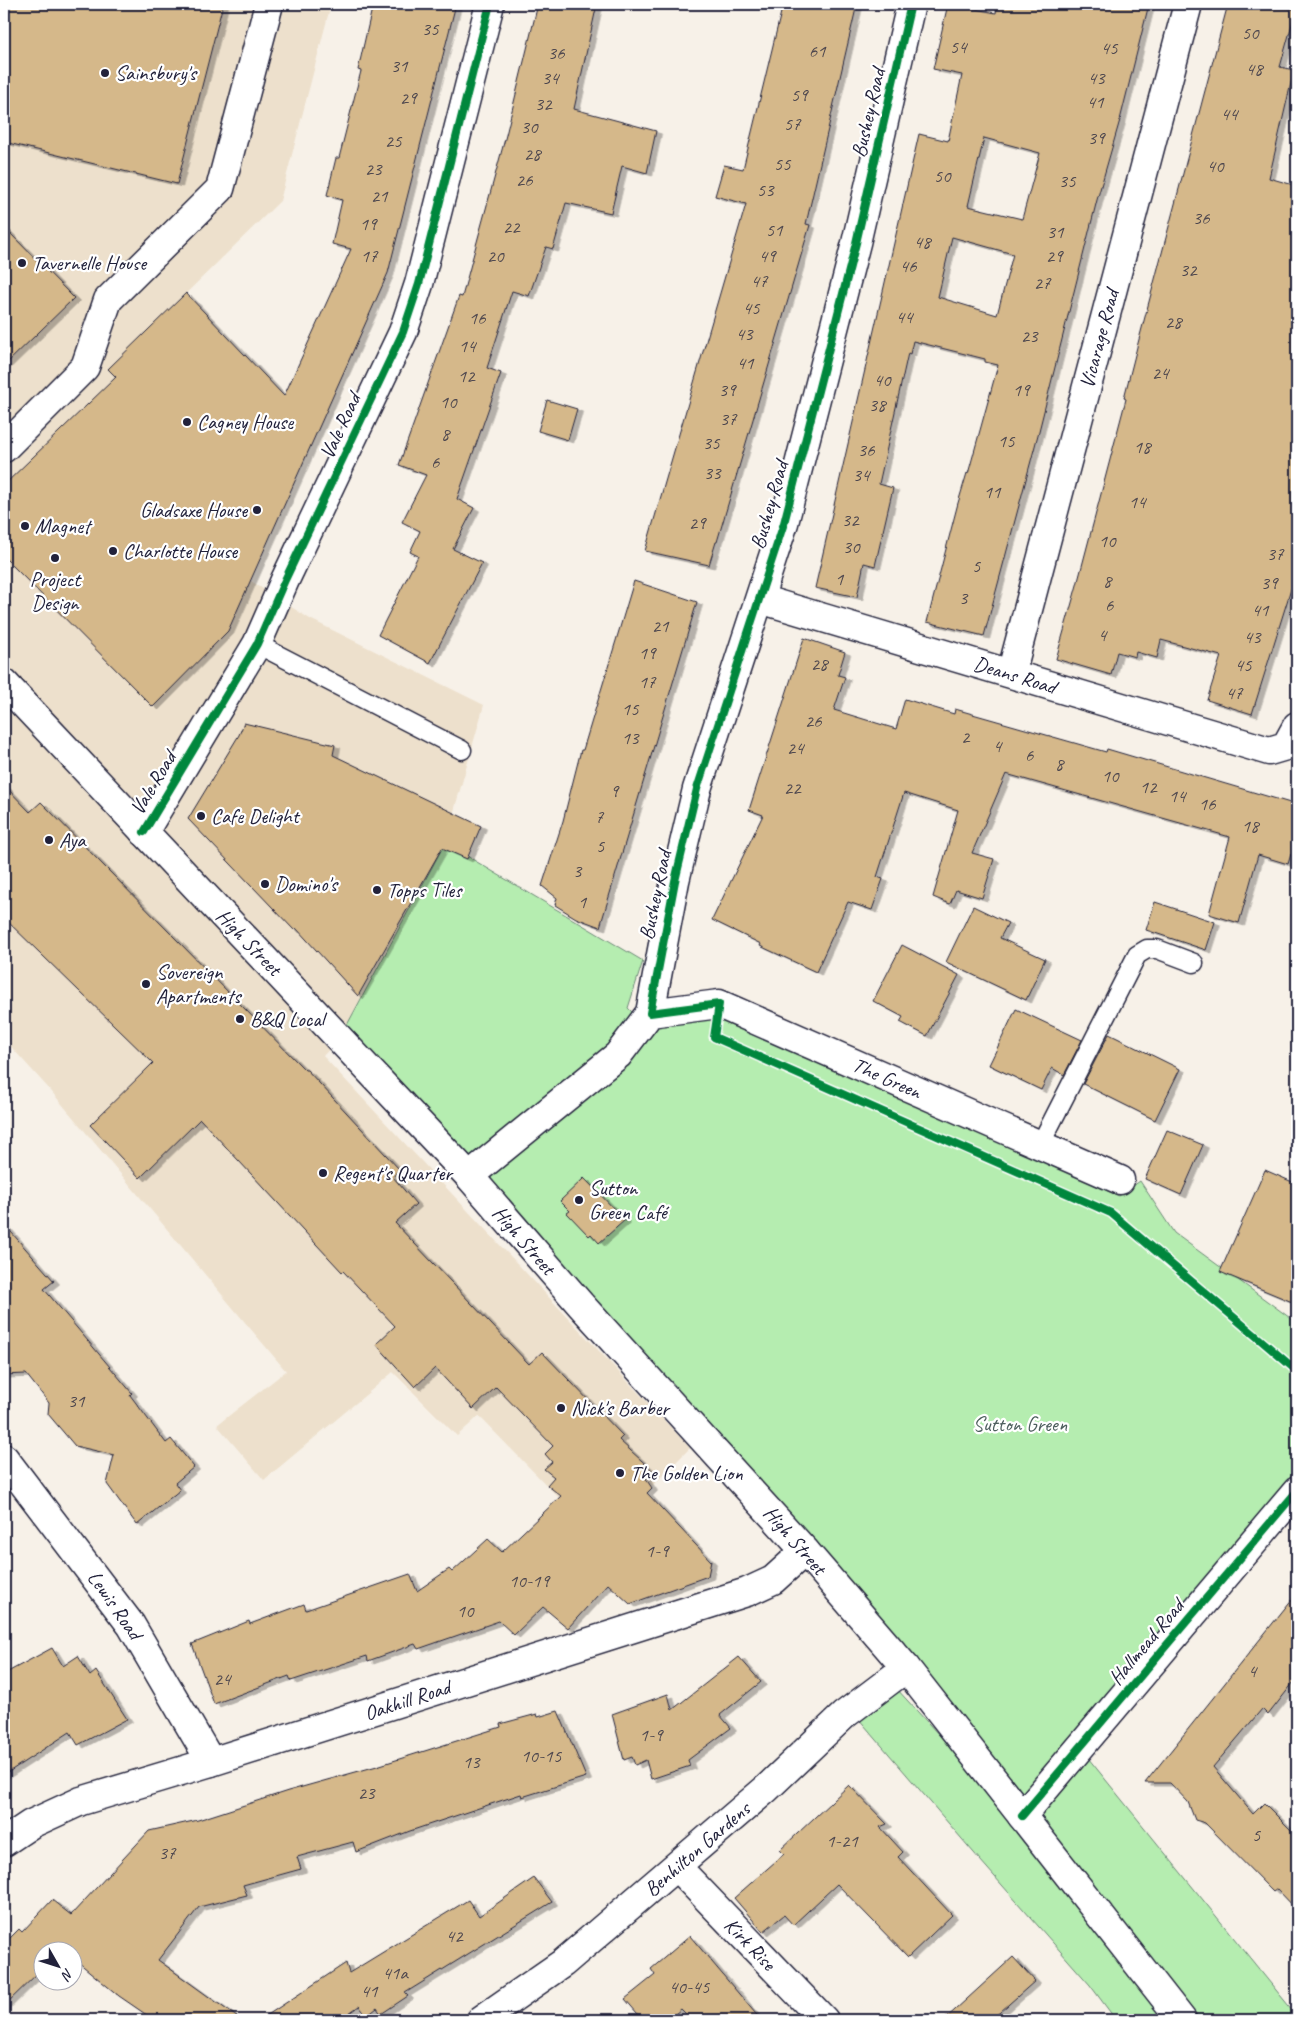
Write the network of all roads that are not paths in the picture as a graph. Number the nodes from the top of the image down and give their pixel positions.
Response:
1 (269, 4) edge
2 (490, 4) edge
3 (911, 4) edge
4 (1188, 4) edge
5 (4, 448) edge
6 (760, 599) junction
7 (257, 644) junction
8 (1011, 674) junction
9 (4, 683) edge
10 (1297, 726) edge
11 (462, 750) dead end
12 (144, 832) junction
13 (1194, 962) dead end
14 (650, 1013) junction
15 (1040, 1145) junction
16 (469, 1176) junction
17 (1120, 1180) dead end
18 (4, 1458) edge
19 (1297, 1491) edge
20 (805, 1551) junction
21 (906, 1668) junction
22 (211, 1762) junction
23 (1022, 1816) junction
24 (4, 1842) edge
25 (677, 1867) junction
26 (481, 2020) edge
27 (824, 2020) edge
28 (1182, 2020) edge

1 - 5 street
2 - 7 street, Vale Road
3 - 6 street, Bushey Road
4 - 8 street, Vicarage Road
6 - 8 street, Deans Road
6 - 14 street, Bushey Road
7 - 11 lane
7 - 12 street, Vale Road
8 - 10 street, Deans Road
9 - 12 street, High Street
12 - 16 street, High Street
13 - 15 lane
14 - 15 street, The Green
14 - 16 street, Bushey Road
15 - 17 street, The Green
16 - 20 street, High Street
18 - 22 street, Lewis Road
19 - 23 street, Hallmead Road
20 - 21 street, High Street
20 - 22 street, Oakhill Road
21 - 23 street, High Street
21 - 25 street, Benhilton Gardens
22 - 24 street, Oakhill Road
23 - 28 street, High Street
25 - 26 street, Benhilton Gardens
25 - 27 street, Kirk Rise

